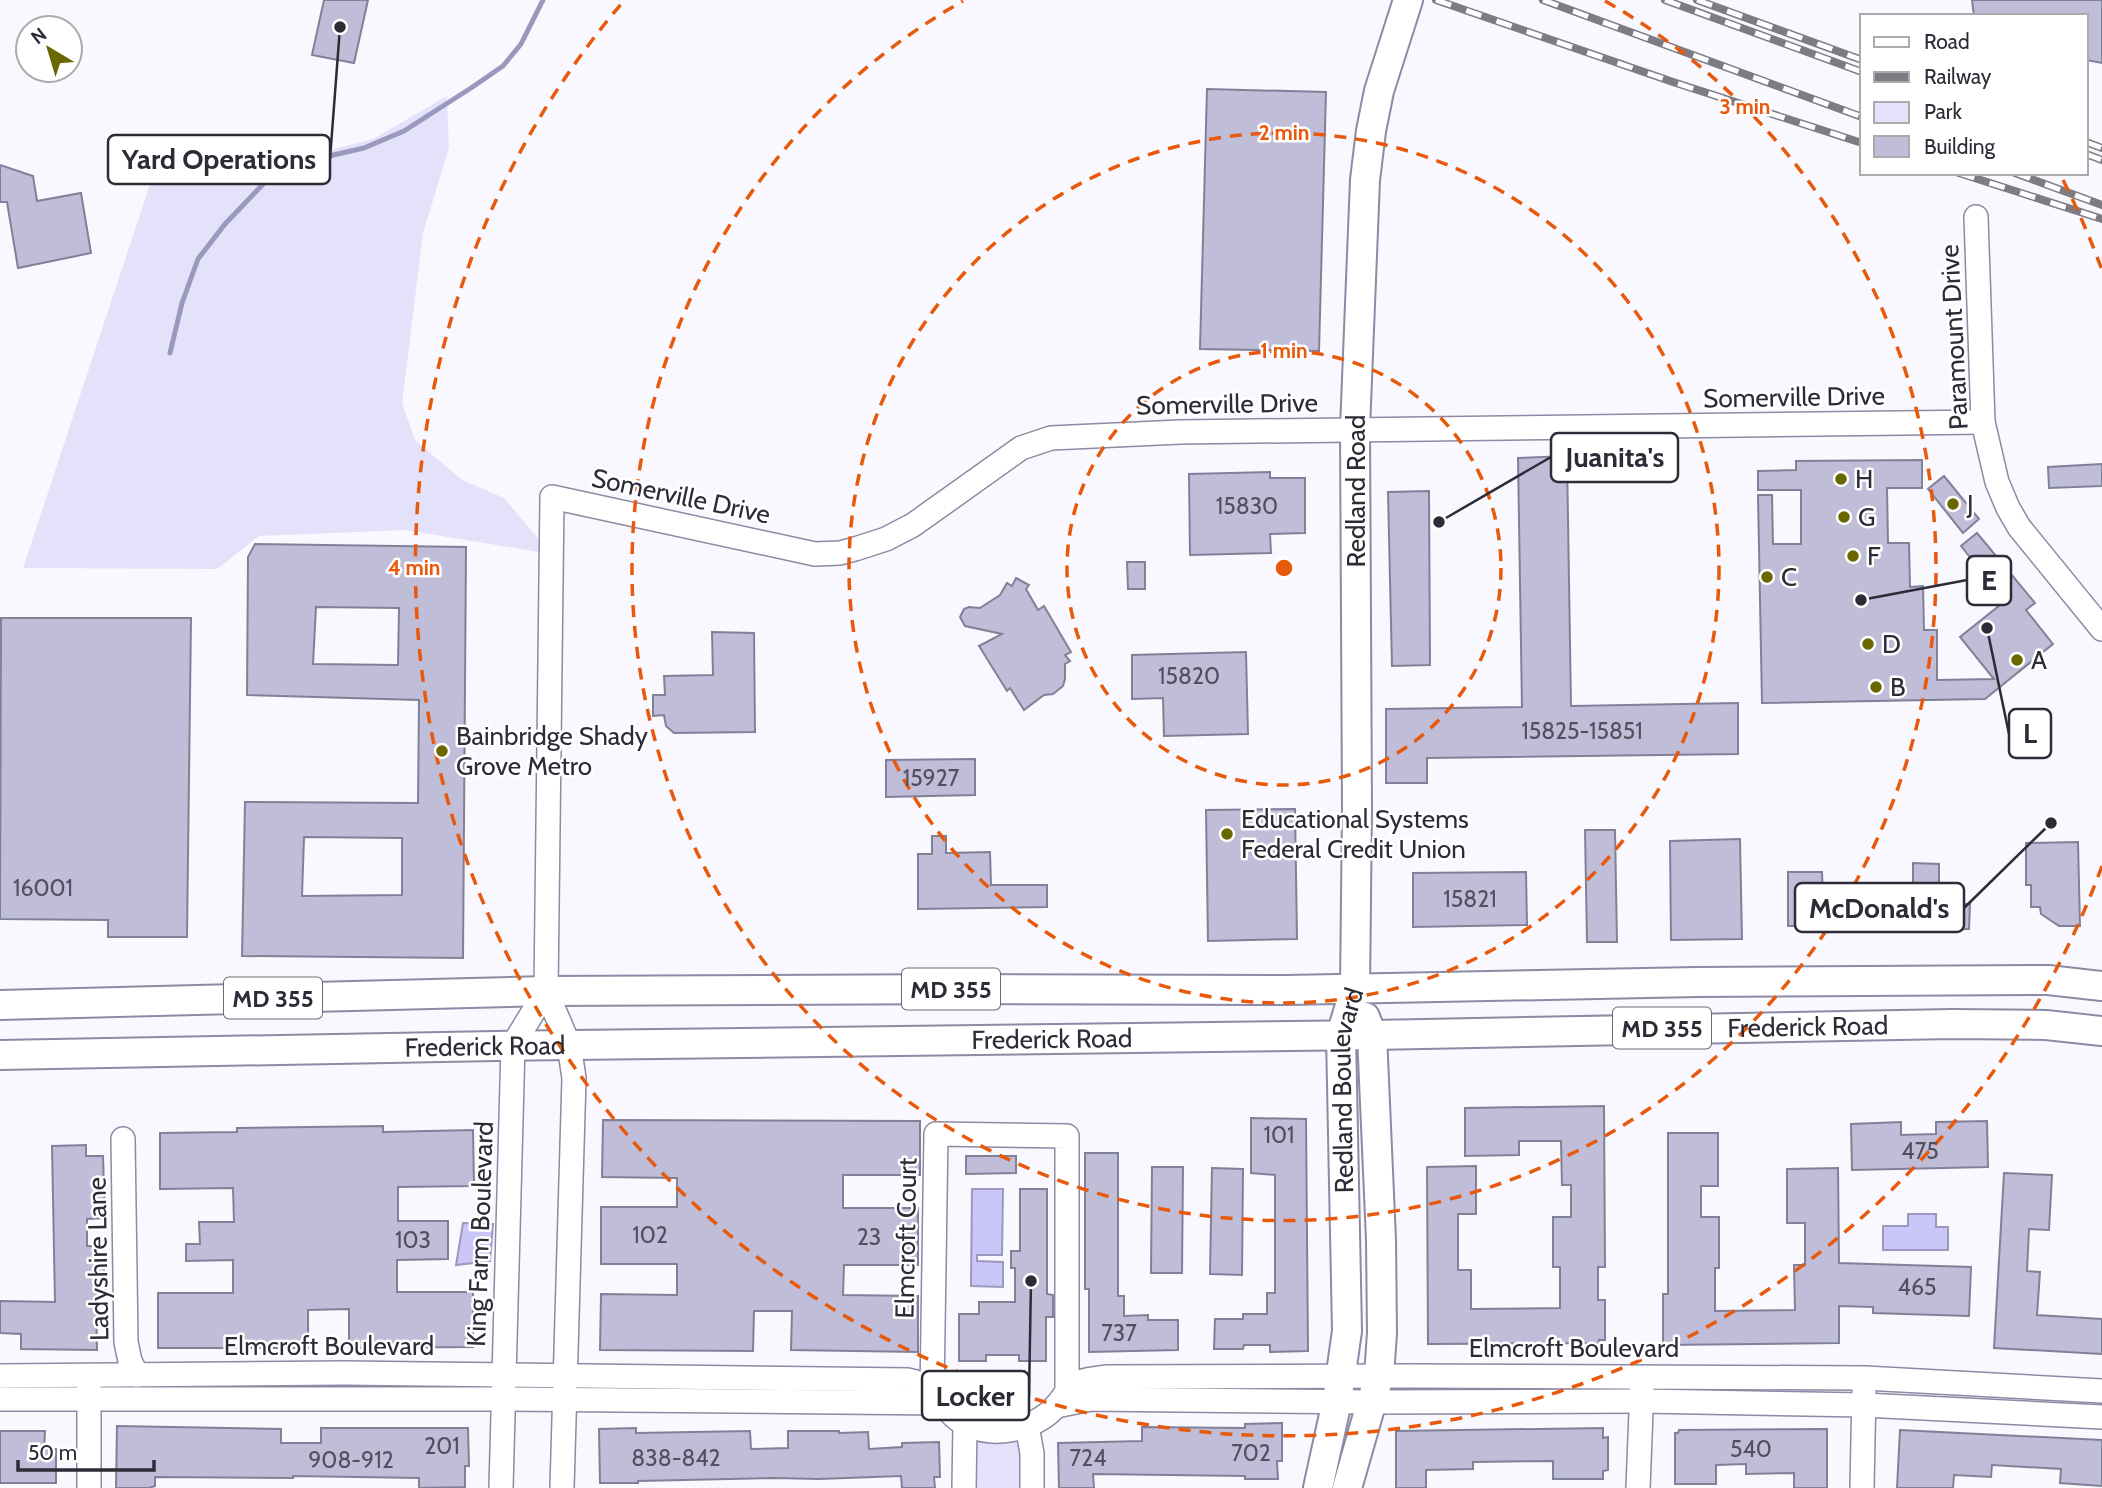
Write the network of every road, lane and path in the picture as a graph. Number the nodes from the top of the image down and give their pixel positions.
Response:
1 (1408, 0) edge
2 (1976, 217) dead end
3 (1983, 422) junction
4 (1355, 429) junction
5 (2102, 629) edge
6 (2102, 986) edge
7 (1355, 989) junction
8 (546, 991) junction
9 (0, 1005) edge
10 (2102, 1031) edge
11 (1341, 1035) junction
12 (1372, 1035) junction
13 (513, 1045) junction
14 (569, 1045) junction
15 (0, 1055) edge
16 (123, 1139) dead end
17 (503, 1374) junction
18 (137, 1375) junction
19 (0, 1376) edge
20 (565, 1376) junction
21 (1642, 1376) junction
22 (1865, 1378) junction
23 (89, 1387) junction
24 (1339, 1389) junction
25 (1376, 1389) junction
26 (2102, 1391) edge
27 (938, 1397) junction
28 (1061, 1398) junction
29 (0, 1399) edge
30 (504, 1399) junction
31 (565, 1401) junction
32 (1642, 1401) junction
33 (1864, 1405) junction
34 (2102, 1417) edge
35 (965, 1424) junction
36 (1027, 1426) junction
37 (89, 1488) edge
38 (501, 1488) edge
39 (562, 1488) edge
40 (964, 1488) edge
41 (1032, 1488) edge
42 (1318, 1488) edge
43 (1347, 1488) edge
44 (1638, 1488) edge
45 (1862, 1488) edge

1 - 4 main road, Redland Road
2 - 3 street, Paramount Drive
3 - 4 street, Somerville Drive
3 - 5 street, Paramount Drive
4 - 7 main road, Redland Road
4 - 8 street, Somerville Drive
6 - 7 main road, Frederick Road / MD 355
7 - 8 main road, Frederick Road / MD 355
7 - 11 main road, Redland Boulevard
7 - 12 main road, Redland Boulevard
8 - 9 main road, Frederick Road / MD 355
8 - 13 street, King Farm Boulevard
8 - 14 street
10 - 12 main road, Frederick Road / MD 355
11 - 12 main road, Frederick Road / MD 355
11 - 14 main road, Frederick Road / MD 355
11 - 24 main road, Redland Boulevard
12 - 25 main road, Redland Boulevard
13 - 14 main road, Frederick Road / MD 355
13 - 15 main road, Frederick Road / MD 355
13 - 17 street, King Farm Boulevard
14 - 20 street
16 - 18 street, Ladyshire Lane
17 - 18 street, Elmcroft Boulevard
17 - 20 street, Elmcroft Boulevard
17 - 30 street, King Farm Boulevard
18 - 23 street, Elmcroft Boulevard
19 - 23 street, Elmcroft Boulevard
20 - 27 street, Elmcroft Boulevard
20 - 31 street
21 - 22 street, Elmcroft Boulevard
21 - 25 street, Elmcroft Boulevard
21 - 32 street
22 - 26 street, Elmcroft Boulevard
22 - 33 street
23 - 29 street, Elmcroft Boulevard
23 - 30 street, Elmcroft Boulevard
23 - 37 street
24 - 25 street, Elmcroft Boulevard
24 - 28 street, Elmcroft Boulevard
24 - 42 main road, Redland Boulevard
25 - 32 street, Elmcroft Boulevard
25 - 43 main road, Redland Boulevard
27 - 28 street, Elmcroft Court
27 - 31 street, Elmcroft Boulevard
27 - 35 street, Elmcroft Boulevard
28 - 36 street, Elmcroft Boulevard
30 - 31 street, Elmcroft Boulevard
30 - 38 street, King Farm Boulevard
31 - 39 street
32 - 33 street, Elmcroft Boulevard
32 - 44 street
33 - 34 street, Elmcroft Boulevard
33 - 45 street
35 - 36 street, Elmcroft Boulevard
35 - 40 street
36 - 41 street

